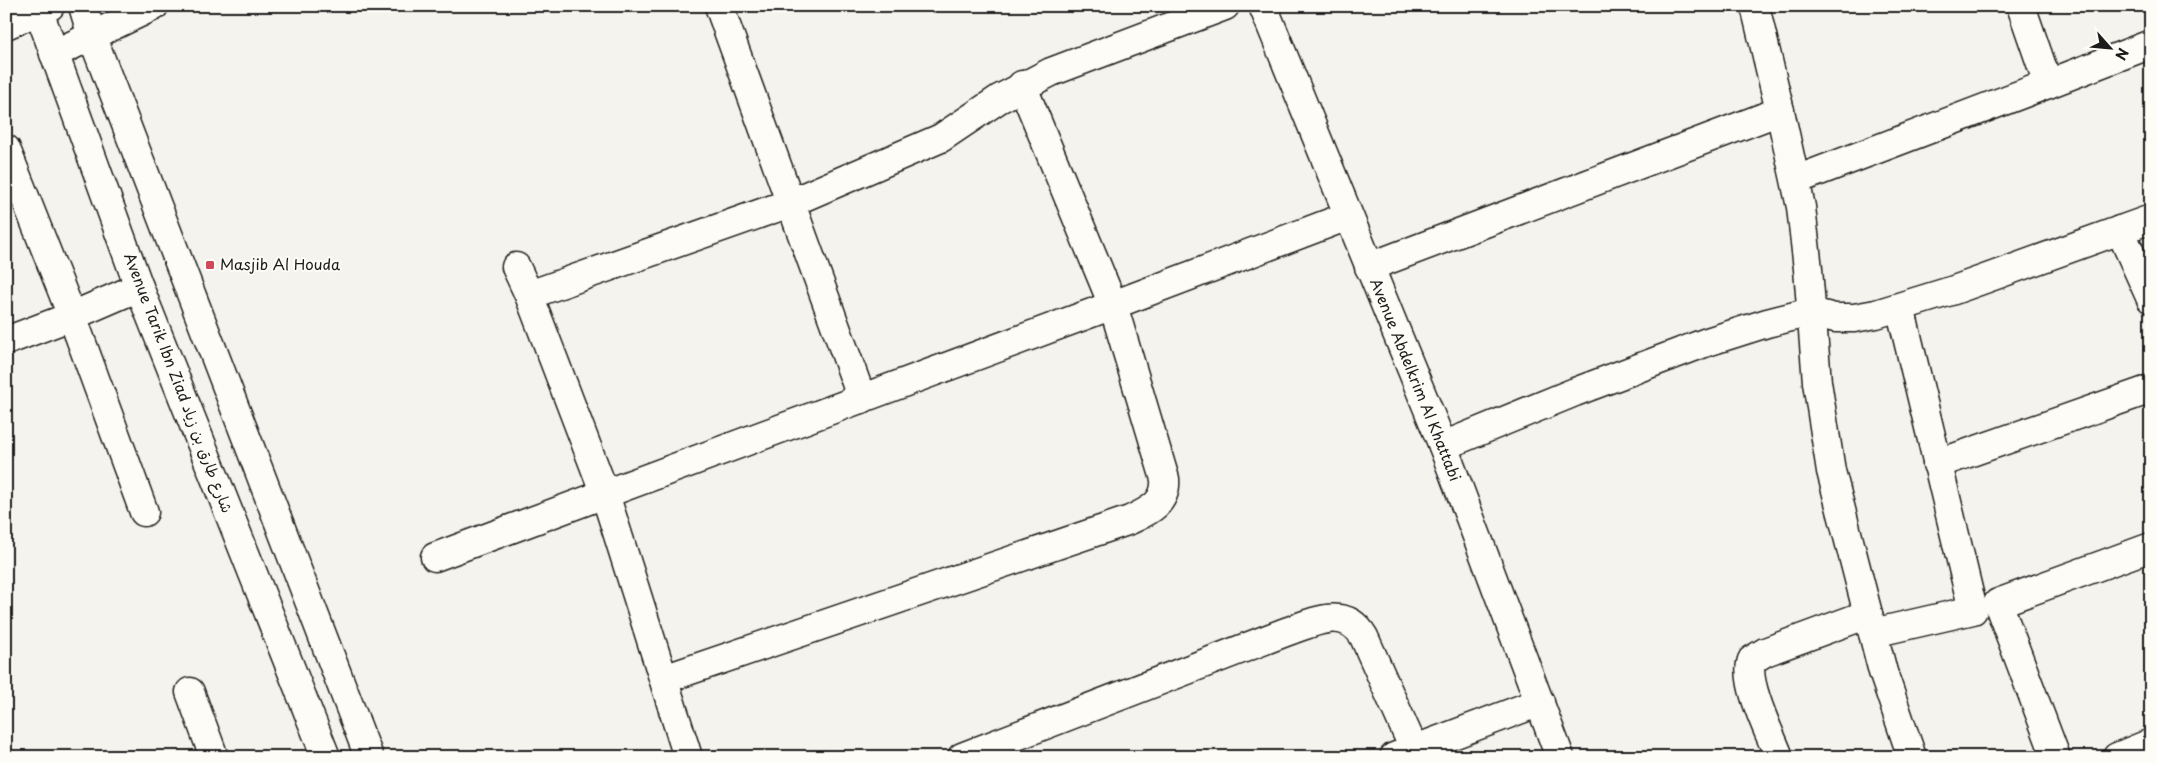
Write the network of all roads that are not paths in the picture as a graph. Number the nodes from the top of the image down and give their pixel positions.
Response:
1 (83, 6) edge
2 (154, 6) edge
3 (719, 6) edge
4 (1225, 6) edge
5 (1755, 6) edge
6 (2021, 6) edge
7 (42, 8) edge
8 (1268, 8) edge
9 (6, 25) edge
10 (92, 36) junction
11 (2151, 44) edge
12 (54, 54) junction
13 (2048, 84) junction
14 (1022, 85) junction
15 (1780, 111) junction
16 (6, 149) edge
17 (1796, 180) junction
18 (790, 203) junction
19 (1348, 216) junction
20 (2151, 219) edge
21 (2120, 230) junction
22 (516, 267) dead end
23 (1369, 267) junction
24 (139, 287) junction
25 (530, 295) junction
26 (2151, 300) edge
27 (1113, 305) junction
28 (1900, 307) junction
29 (1811, 312) junction
30 (72, 316) junction
31 (6, 342) edge
32 (2151, 389) edge
33 (862, 398) junction
34 (1443, 446) junction
35 (1937, 464) junction
36 (605, 494) junction
37 (144, 512) dead end
38 (2151, 547) edge
39 (435, 557) dead end
40 (1986, 606) junction
41 (1870, 624) junction
42 (664, 679) junction
43 (190, 692) dead end
44 (1540, 702) junction
45 (2151, 742) edge
46 (1404, 753) edge
47 (214, 757) edge
48 (326, 757) edge
49 (369, 757) edge
50 (688, 757) edge
51 (962, 757) edge
52 (1560, 757) edge
53 (1779, 757) edge
54 (1912, 757) edge
55 (2056, 757) edge
56 (2117, 757) edge

1 - 10 street
2 - 10 street
3 - 18 street
4 - 14 street
5 - 15 street
6 - 13 street
7 - 9 street
7 - 12 street, Avenue Tarik Ibn Ziad شارع طارق بن زياد
8 - 19 street, Avenue Abdelkrim Al Khattabi
10 - 12 street
10 - 49 street
11 - 13 street
12 - 24 street, Avenue Tarik Ibn Ziad شارع طارق بن زياد
13 - 17 street
14 - 18 street
14 - 27 street
15 - 17 street
15 - 23 street
16 - 30 street
17 - 29 street
18 - 25 street
18 - 33 street
19 - 23 street, Avenue Abdelkrim Al Khattabi
19 - 27 street
20 - 21 street
21 - 26 street
21 - 28 street
22 - 25 street
23 - 34 street, Avenue Abdelkrim Al Khattabi
24 - 30 street
24 - 48 street, Avenue Tarik Ibn Ziad شارع طارق بن زياد
25 - 36 street
27 - 33 street
27 - 42 street
28 - 29 street
28 - 35 street
29 - 34 street
29 - 41 street
30 - 31 street
30 - 37 street
32 - 35 street
33 - 36 street
34 - 44 street, Avenue Abdelkrim Al Khattabi
35 - 40 street
36 - 39 street
36 - 42 street
38 - 40 street
40 - 41 street
40 - 55 street
41 - 53 street
41 - 54 street
42 - 50 street
43 - 47 street
44 - 46 street
44 - 52 street, Avenue Abdelkrim Al Khattabi
45 - 56 street
46 - 51 street

